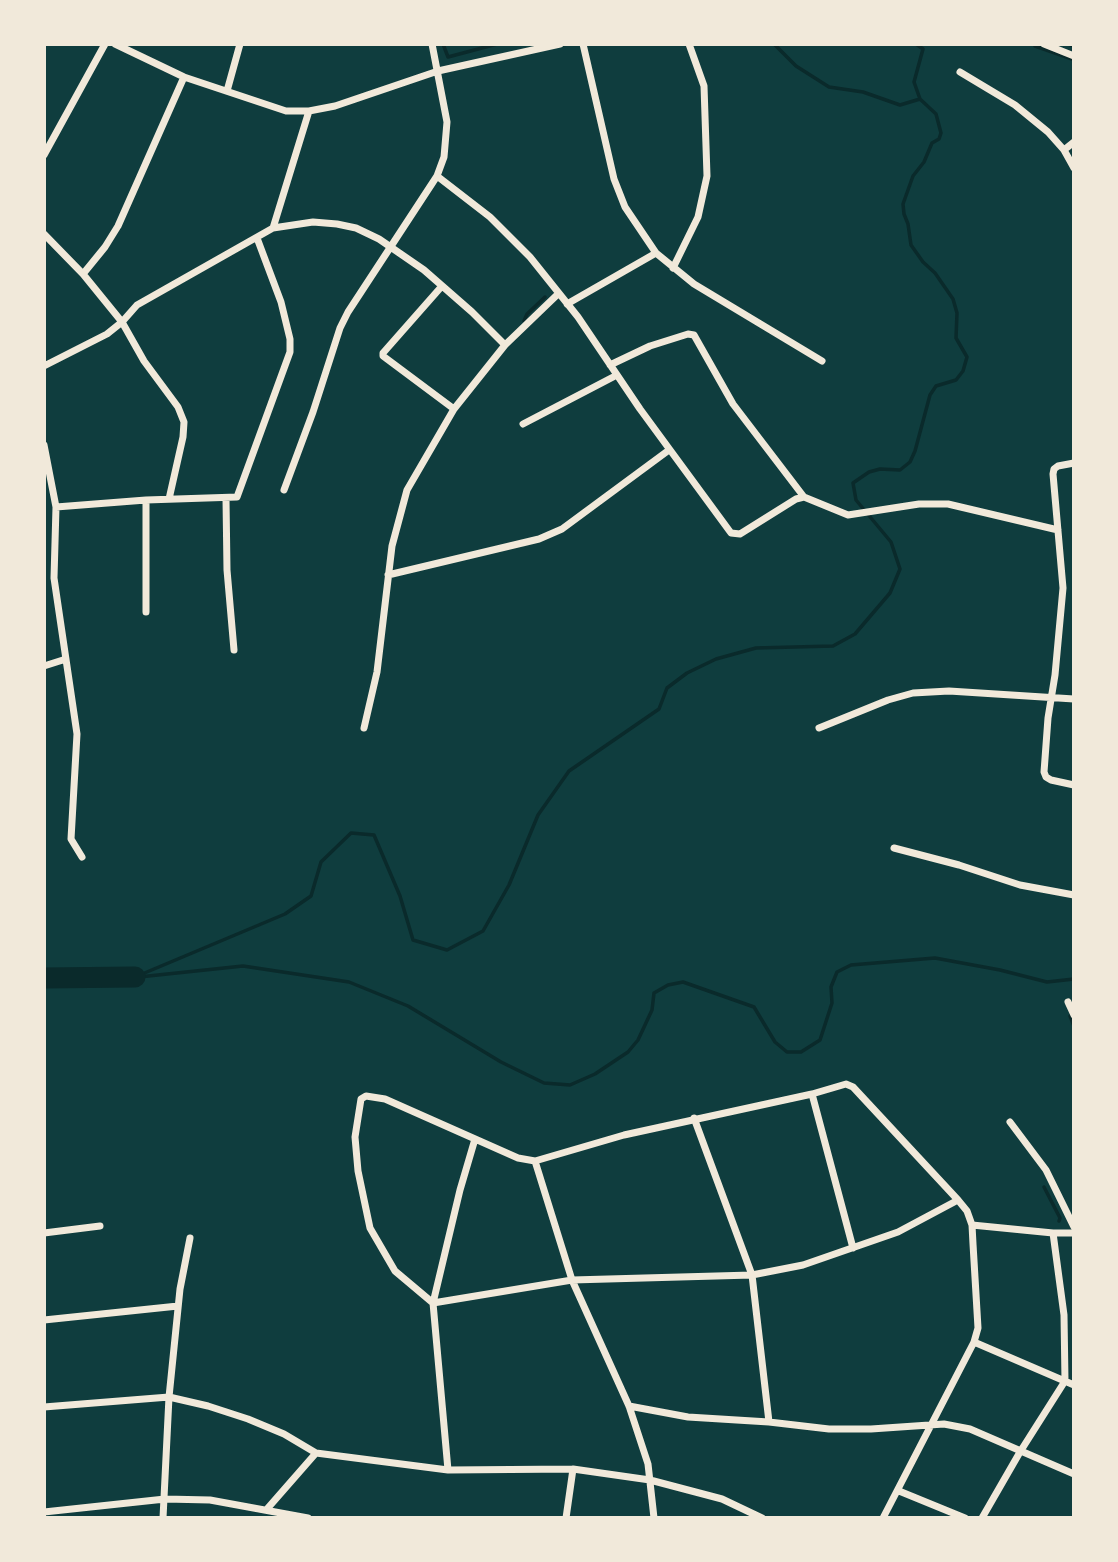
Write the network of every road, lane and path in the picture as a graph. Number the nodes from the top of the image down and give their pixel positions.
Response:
1 (105, 44) edge
2 (240, 44) edge
3 (432, 44) edge
4 (560, 44) edge
5 (583, 44) edge
6 (689, 44) edge
7 (1044, 44) edge
8 (118, 45) edge
9 (1074, 55) edge
10 (438, 71) junction
11 (960, 72) dead end
12 (184, 77) junction
13 (227, 91) junction
14 (309, 111) junction
15 (1074, 142) edge
16 (1064, 150) junction
17 (44, 155) edge
18 (1074, 168) edge
19 (437, 176) junction
20 (273, 229) junction
21 (44, 234) edge
22 (257, 238) junction
23 (391, 247) junction
24 (656, 253) junction
25 (673, 268) junction
26 (83, 274) junction
27 (442, 286) junction
28 (558, 294) junction
29 (568, 304) junction
30 (122, 322) junction
31 (505, 345) junction
32 (822, 361) dead end
33 (610, 365) junction
34 (44, 366) edge
35 (617, 375) junction
36 (454, 409) junction
37 (523, 424) dead end
38 (44, 445) edge
39 (669, 450) junction
40 (1074, 463) edge
41 (284, 490) dead end
42 (804, 497) junction
43 (169, 499) junction
44 (226, 499) junction
45 (146, 500) junction
46 (56, 507) junction
47 (1058, 530) junction
48 (388, 575) junction
49 (146, 612) dead end
50 (234, 650) dead end
51 (66, 659) junction
52 (44, 666) edge
53 (1050, 697) junction
54 (1074, 699) edge
55 (365, 728) dead end
56 (819, 728) dead end
57 (1074, 785) edge
58 (894, 848) dead end
59 (82, 857) dead end
60 (1074, 895) edge
61 (1068, 1002) dead end
62 (1074, 1014) edge
63 (812, 1094) junction
64 (694, 1118) junction
65 (1010, 1122) dead end
66 (475, 1139) junction
67 (535, 1161) junction
68 (958, 1200) junction
69 (972, 1225) junction
70 (100, 1226) dead end
71 (1074, 1227) edge
72 (44, 1233) edge
73 (1053, 1233) junction
74 (1074, 1233) edge
75 (190, 1238) dead end
76 (853, 1248) junction
77 (751, 1275) junction
78 (572, 1280) junction
79 (433, 1303) junction
80 (178, 1306) junction
81 (44, 1320) edge
82 (974, 1342) junction
83 (1065, 1381) junction
84 (1074, 1385) edge
85 (169, 1397) junction
86 (629, 1406) junction
87 (44, 1407) edge
88 (769, 1422) junction
89 (931, 1424) junction
90 (1020, 1452) junction
91 (316, 1453) junction
92 (573, 1469) junction
93 (448, 1470) junction
94 (1074, 1474) edge
95 (650, 1480) junction
96 (899, 1490) junction
97 (165, 1499) junction
98 (267, 1510) junction
99 (44, 1512) edge
100 (163, 1518) edge
101 (306, 1518) edge
102 (566, 1518) edge
103 (654, 1518) edge
104 (762, 1518) edge
105 (883, 1518) edge
106 (965, 1518) edge
107 (982, 1518) edge

1 - 17 street
2 - 13 street
3 - 10 street
4 - 10 street
5 - 24 street
6 - 25 street
7 - 9 street
8 - 12 street
10 - 14 street
10 - 19 street
11 - 16 street
12 - 13 street
12 - 26 street
13 - 14 street
14 - 20 street
15 - 16 street
16 - 18 street
19 - 23 street
19 - 28 street
20 - 22 street
20 - 23 street
21 - 26 street
22 - 30 street
22 - 44 street
23 - 27 street
23 - 41 street
24 - 25 street
24 - 29 street
25 - 32 street
26 - 30 street
27 - 31 street
27 - 36 street
28 - 29 street
28 - 31 street
29 - 33 street
30 - 34 street
30 - 43 street
31 - 36 street
33 - 35 street
33 - 42 street
35 - 37 street
35 - 39 street
36 - 48 street
38 - 46 street
39 - 42 street
39 - 48 street
40 - 47 street
42 - 47 street
43 - 44 street
43 - 45 street
44 - 50 street
45 - 46 street
45 - 49 street
46 - 51 street
47 - 53 street
48 - 55 street
51 - 52 street
51 - 59 street
53 - 54 street
53 - 56 street
53 - 57 street
58 - 60 street
61 - 62 street
63 - 64 street
63 - 68 street
63 - 76 street
64 - 67 street
64 - 77 street
65 - 71 street
66 - 67 street
66 - 79 street
66 - 79 street
67 - 78 street
68 - 69 street
68 - 76 street
69 - 73 street
69 - 82 street
70 - 72 street
73 - 74 street
73 - 83 street
75 - 80 street
76 - 77 street
77 - 78 street
77 - 88 street
78 - 79 street
78 - 86 street
79 - 93 street
80 - 81 street
80 - 85 street
82 - 83 street
82 - 89 street
83 - 84 street
83 - 90 street
85 - 87 street
85 - 91 street
85 - 97 street
86 - 88 street
86 - 95 street
88 - 89 street
89 - 90 street
89 - 96 street
90 - 94 street
90 - 107 street
91 - 93 street
91 - 98 street
92 - 93 street
92 - 95 street
92 - 102 street
95 - 103 street
95 - 104 street
96 - 105 street
96 - 106 street
97 - 98 street
97 - 99 street
97 - 100 street
98 - 101 street

